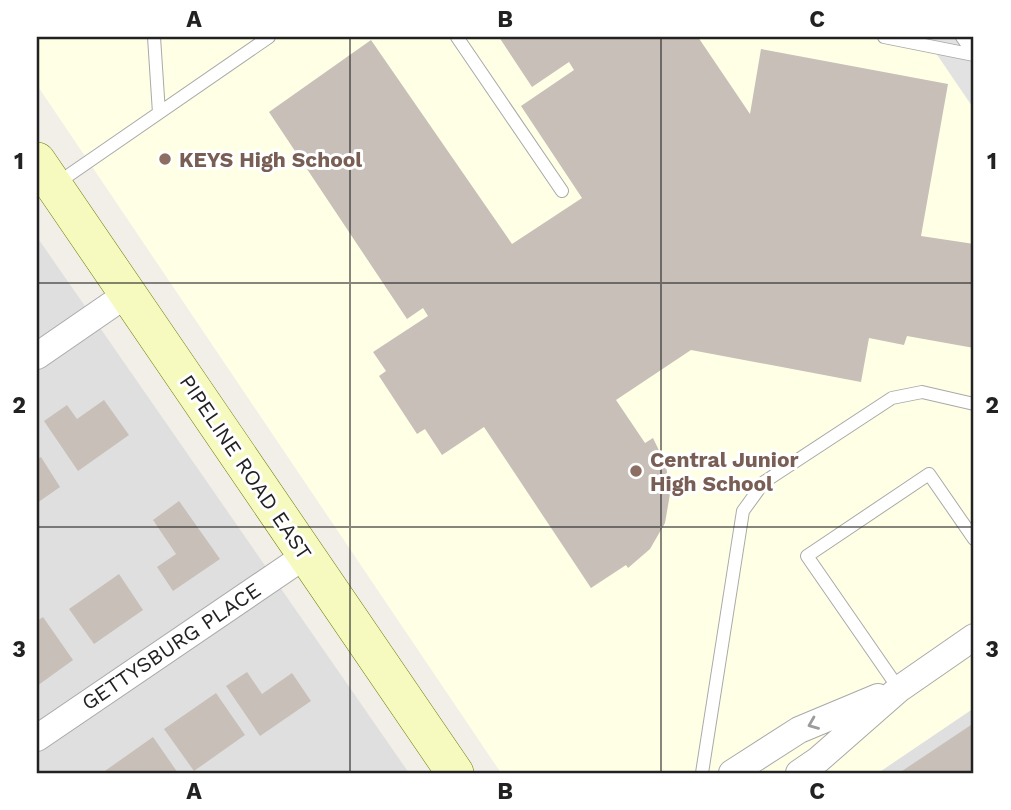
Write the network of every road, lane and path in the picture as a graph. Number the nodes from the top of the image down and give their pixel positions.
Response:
1 (154, 37) edge
2 (269, 37) edge
3 (457, 37) edge
4 (884, 37) edge
5 (962, 37) edge
6 (974, 54) edge
7 (159, 113) junction
8 (45, 174) edge
9 (562, 191) dead end
10 (127, 294) junction
11 (37, 356) edge
12 (974, 404) edge
13 (974, 539) edge
14 (306, 555) junction
15 (974, 637) edge
16 (899, 689) junction
17 (37, 738) edge
18 (455, 773) edge
19 (702, 773) edge
20 (732, 773) edge
21 (799, 773) edge

1 - 7 lane
2 - 7 lane
3 - 9 lane
4 - 6 lane
5 - 6 lane
7 - 8 lane
8 - 10 main road, PIPELINE ROAD EAST
10 - 11 street
10 - 14 main road, PIPELINE ROAD EAST
12 - 19 lane
13 - 16 lane
14 - 17 street, GETTYSBURG PLACE
14 - 18 main road, PIPELINE ROAD EAST
15 - 16 street
16 -> 20 street
16 - 21 street

